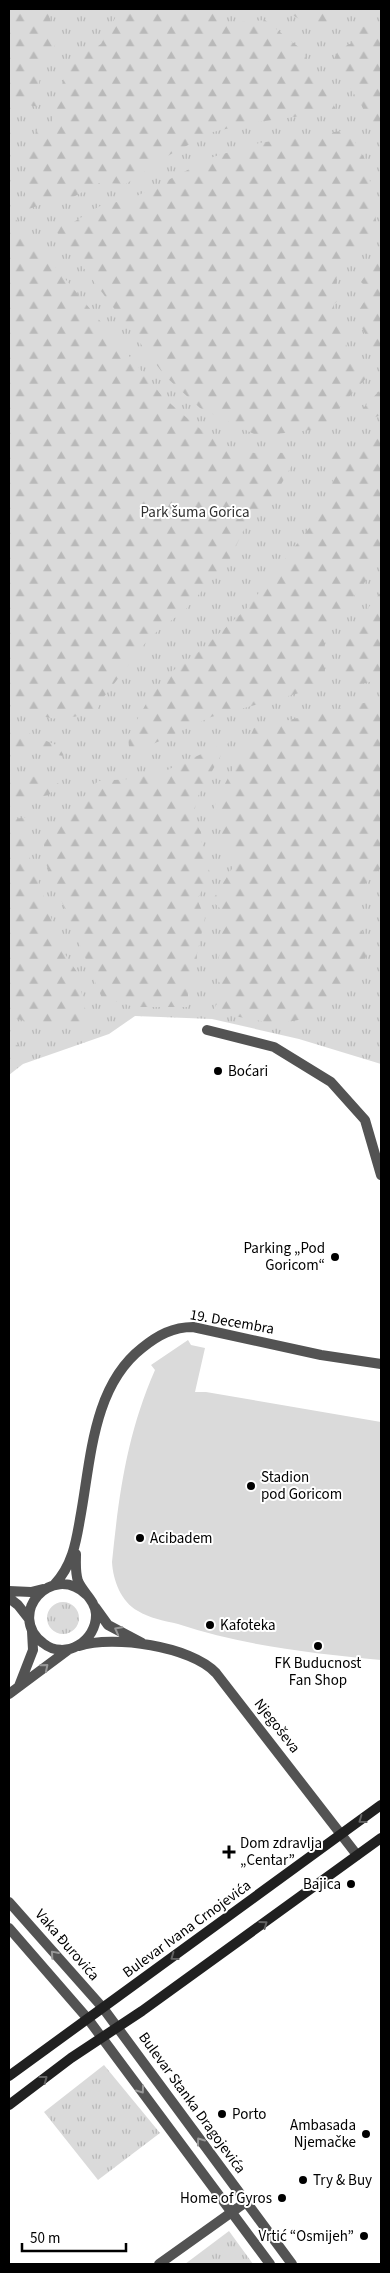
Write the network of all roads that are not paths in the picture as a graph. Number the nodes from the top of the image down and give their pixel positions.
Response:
1 (207, 1030) dead end
2 (381, 1175) edge
3 (381, 1364) edge
4 (76, 1543) junction
5 (50, 1586) junction
6 (9, 1591) edge
7 (9, 1598) edge
8 (90, 1599) junction
9 (30, 1624) junction
10 (150, 1646) junction
11 (75, 1647) junction
12 (18, 1686) junction
13 (9, 1694) edge
14 (381, 1805) edge
15 (342, 1834) junction
16 (381, 1838) edge
17 (357, 1855) junction
18 (9, 1902) edge
19 (9, 1928) edge
20 (102, 2008) junction
21 (88, 2019) junction
22 (117, 2027) junction
23 (101, 2037) junction
24 (9, 2076) edge
25 (9, 2105) edge
26 (246, 2202) junction
27 (232, 2213) junction
28 (159, 2264) edge
29 (270, 2264) edge
30 (292, 2264) edge

1 - 2 street
3 - 4 street, 19. Decembra
4 - 5 street, 19. Decembra
4 - 8 street, 19. Decembra
5 - 6 street
5 - 8 street
5 - 9 street
7 - 9 street
10 -> 8 street, 19. Decembra
8 - 11 street
9 - 11 street
9 - 12 street
10 - 11 street
10 - 15 street, Njegoševa
12 -> 11 street
12 - 13 street
14 -> 15 main road, Bulevar Ivana Crnojevića
15 - 17 street, Njegoševa
15 -> 20 main road, Bulevar Ivana Crnojevića
16 - 17 main road
22 -> 17 main road
20 -> 18 street, Vaka Đurovića
19 - 21 street
20 - 21 main road, Bulevar Ivana Crnojevića
20 - 22 street, Bulevar Stanka Dragojevića
21 - 23 street
21 - 24 main road, Bulevar Ivana Crnojevića
22 - 23 main road
26 -> 22 street, Bulevar Stanka Dragojevića
25 -> 23 main road
23 -> 27 street
26 - 27 street
26 - 30 street, Bulevar Stanka Dragojevića
27 - 28 street
27 - 29 street

